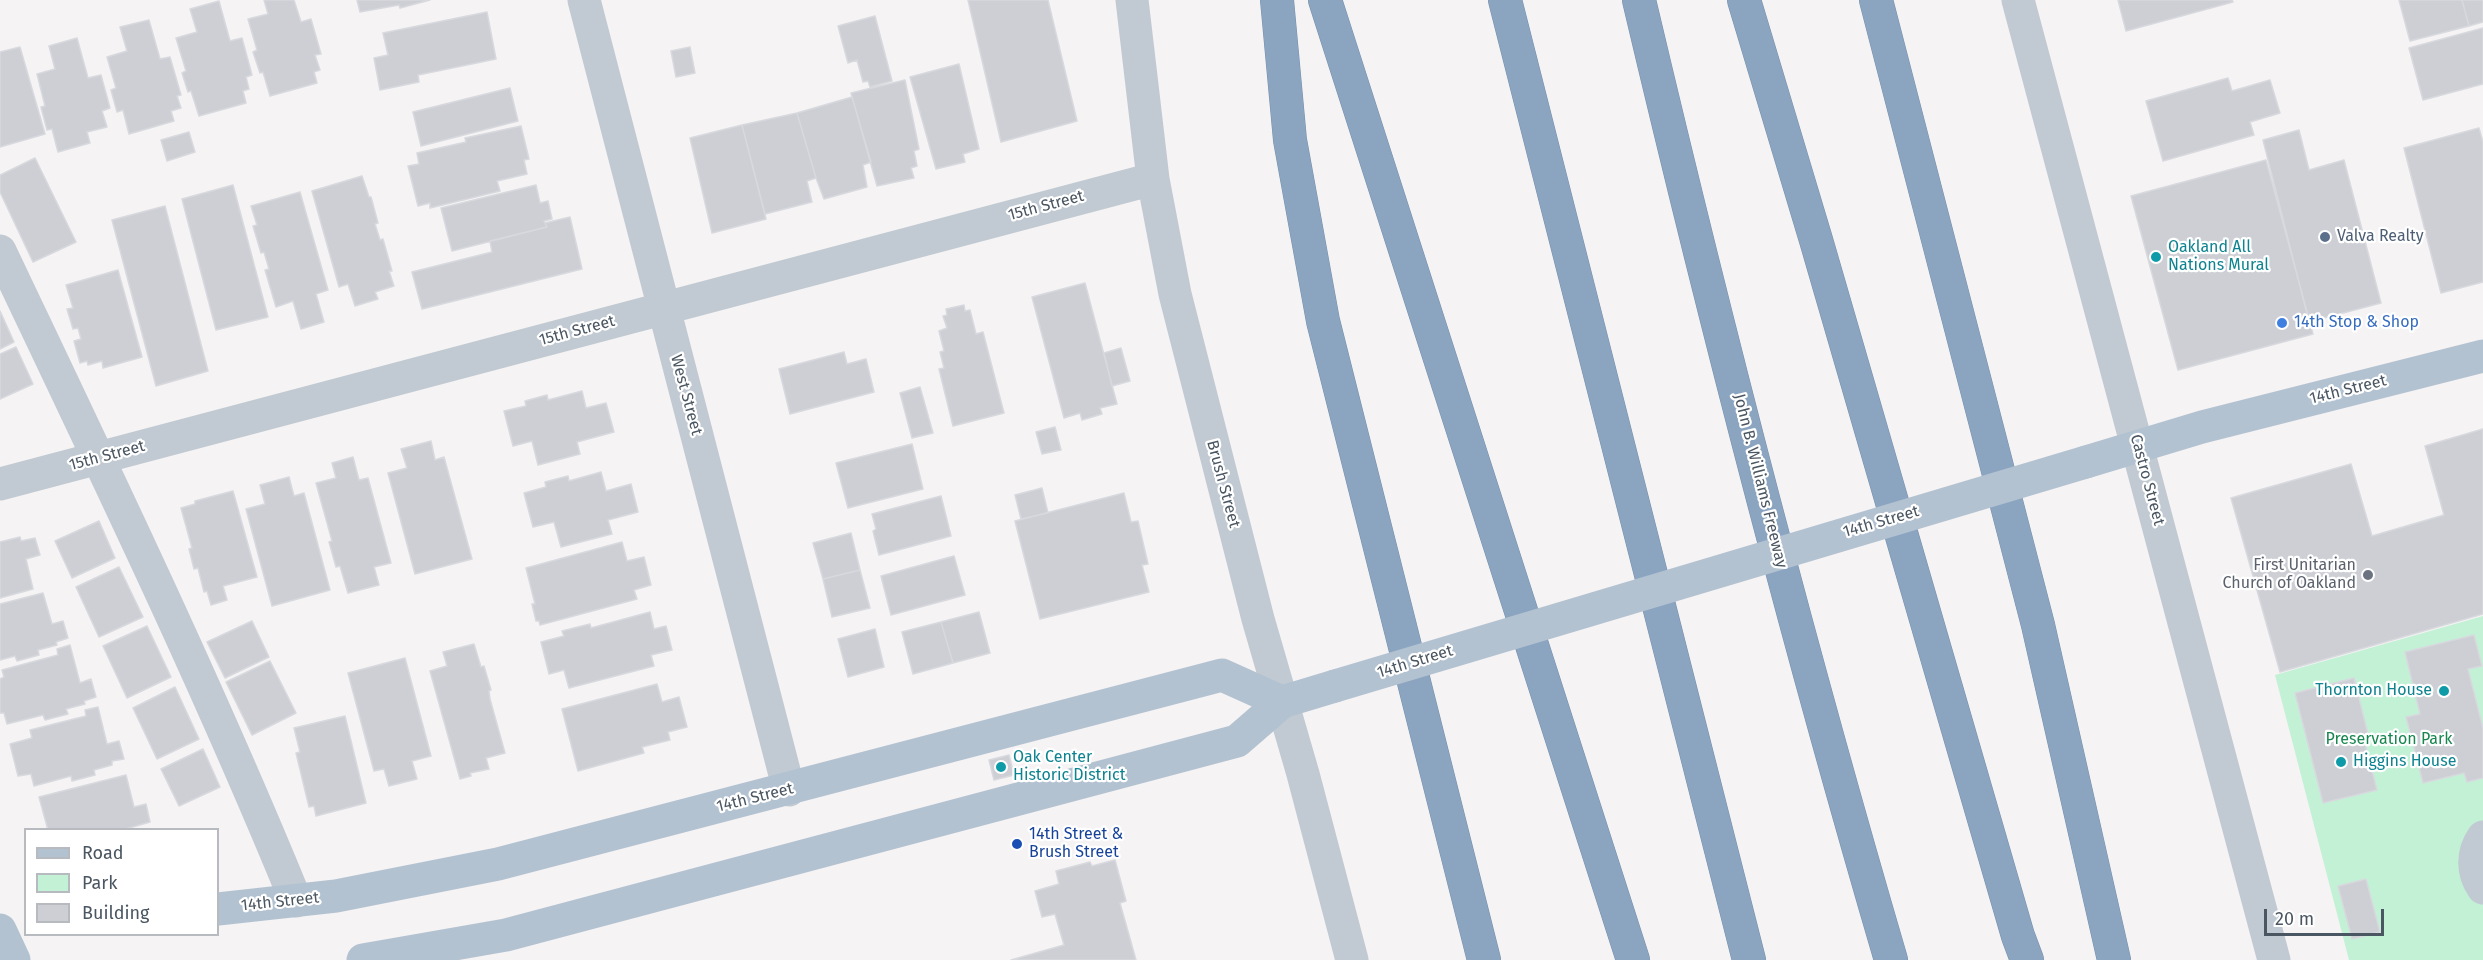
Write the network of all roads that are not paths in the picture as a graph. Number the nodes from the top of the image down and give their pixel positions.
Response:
1 (584, 0) edge
2 (1132, 0) edge
3 (1277, 0) edge
4 (1325, 0) edge
5 (1505, 0) edge
6 (1639, 0) edge
7 (1744, 0) edge
8 (1876, 0) edge
9 (2018, 0) edge
10 (1153, 178) junction
11 (0, 251) edge
12 (663, 308) junction
13 (2483, 356) edge
14 (2138, 447) junction
15 (98, 458) junction
16 (0, 484) edge
17 (1282, 702) junction
18 (789, 790) junction
19 (2483, 837) edge
20 (2483, 888) edge
21 (296, 901) junction
22 (219, 909) edge
23 (24, 929) edge
24 (0, 931) edge
25 (2022, 948) edge
26 (14, 960) edge
27 (363, 960) edge
28 (1352, 960) edge
29 (1485, 960) edge
30 (1633, 960) edge
31 (1749, 960) edge
32 (1891, 960) edge
33 (2114, 960) edge
34 (2274, 960) edge

1 - 12 street, West Street
2 - 10 street, Brush Street
3 - 29 highway
4 - 30 highway
5 - 31 highway
6 - 32 highway, John B. Williams Freeway
7 - 25 highway
8 - 33 highway
9 - 14 street, Castro Street
10 - 12 street, 15th Street
10 - 17 street, Brush Street
11 - 15 street
12 - 15 street, 15th Street
12 - 18 street, West Street
13 - 14 main road, 14th Street
14 - 17 main road, 14th Street, bridge
14 - 34 street, Castro Street
15 - 16 street, 15th Street
15 - 21 street
17 - 18 main road, 14th Street
17 - 27 main road, 14th Street
17 - 28 street, Brush Street
18 - 21 main road, 14th Street
19 - 20 street
21 - 22 main road, 14th Street
23 - 24 main road
24 - 26 main road

